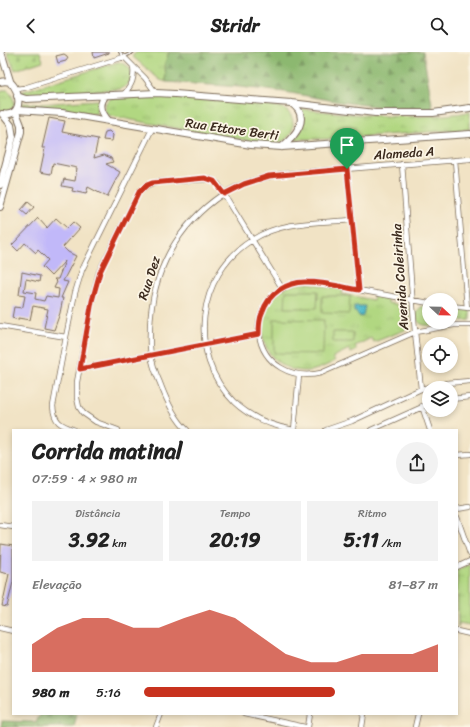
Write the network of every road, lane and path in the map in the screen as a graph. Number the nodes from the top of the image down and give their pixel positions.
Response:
1 (1, 52) edge
2 (120, 52) edge
3 (134, 52) edge
4 (124, 57) junction
5 (133, 66) junction
6 (0, 81) edge
7 (13, 86) junction
8 (156, 93) junction
9 (124, 94) junction
10 (106, 95) junction
11 (17, 96) junction
12 (291, 103) junction
13 (470, 108) edge
14 (16, 111) junction
15 (1, 114) edge
16 (109, 121) junction
17 (152, 129) junction
18 (470, 134) edge
19 (282, 148) junction
20 (470, 158) edge
21 (455, 160) junction
22 (402, 164) junction
23 (347, 169) junction
24 (269, 176) joint
25 (0, 185) edge
26 (224, 194) junction
27 (0, 207) edge
28 (352, 220) junction
29 (252, 239) junction
30 (282, 288) junction
31 (359, 290) junction
32 (413, 300) junction
33 (422, 302) edge
34 (458, 307) edge
35 (469, 308) edge
36 (470, 325) edge
37 (0, 326) edge
38 (415, 332) junction
39 (259, 334) junction
40 (66, 337) junction
41 (204, 344) junction
42 (151, 354) junction
43 (80, 369) junction
44 (300, 375) junction
45 (470, 381) edge
46 (421, 389) junction
47 (470, 397) edge
48 (458, 398) edge
49 (422, 406) edge
50 (426, 417) edge
51 (72, 429) edge
52 (115, 429) edge
53 (185, 429) edge
54 (289, 429) edge
55 (294, 429) edge
56 (329, 429) edge
57 (373, 429) edge
58 (430, 429) edge
59 (470, 454) edge
60 (458, 455) edge
61 (470, 507) edge
62 (458, 509) edge
63 (458, 519) edge
64 (0, 525) edge
65 (12, 527) edge
66 (470, 554) edge
67 (470, 561) edge
68 (458, 567) edge
69 (0, 628) edge
70 (12, 631) edge
71 (458, 631) edge
72 (470, 634) edge
73 (160, 715) edge
74 (255, 715) edge
75 (310, 715) edge
76 (364, 715) edge
77 (418, 715) edge
78 (156, 727) edge
79 (306, 727) edge
80 (362, 727) edge
81 (415, 727) edge

1 - 7 street
2 - 4 lane
3 - 4 lane
4 - 5 street
4 - 7 street
5 - 8 street
5 - 9 street
6 - 7 street
7 - 11 street
8 - 9 street
8 - 12 street
9 - 10 street
10 - 11 street
10 - 16 street
11 - 14 street
12 - 13 street
12 - 19 street
14 - 15 street, Rua Ettore Berti
14 - 16 street, Rua Ettore Berti
14 - 27 street
15 - 25 street
16 - 17 street, Rua Ettore Berti
17 - 19 street, Rua Ettore Berti
17 - 40 street
18 - 19 street, Rua Ettore Berti
20 - 21 street, Alameda A
21 - 22 street, Alameda A
21 - 35 street
22 - 23 street, Alameda A
22 - 32 street, Avenida Coleirinha
23 - 24 street, Alameda A
23 - 28 street
24 - 26 street, Rua Dez
26 - 29 street
26 - 42 street, Rua Dez
26 - 43 street
28 - 29 street
28 - 31 street
29 - 30 street
29 - 41 street
30 - 31 street
30 - 39 street
31 - 32 street
32 - 33 street
32 - 38 street, Avenida Coleirinha
34 - 35 street
36 - 38 street
37 - 40 street
38 - 44 street
38 - 46 street, Avenida Coleirinha
39 - 41 street
39 - 44 street
40 - 51 street
41 - 42 street
41 - 54 street
42 - 43 street
42 - 53 street, Rua Dez
43 - 52 street
44 - 55 street
45 - 46 street
46 - 56 street
47 - 48 street
49 - 57 street
50 - 58 street
59 - 60 street
61 - 62 street
63 - 66 street
64 - 65 street
67 - 68 street
69 - 70 street
71 - 72 street
73 - 78 street
74 - 79 street
75 - 79 street
76 - 80 street
77 - 81 street

